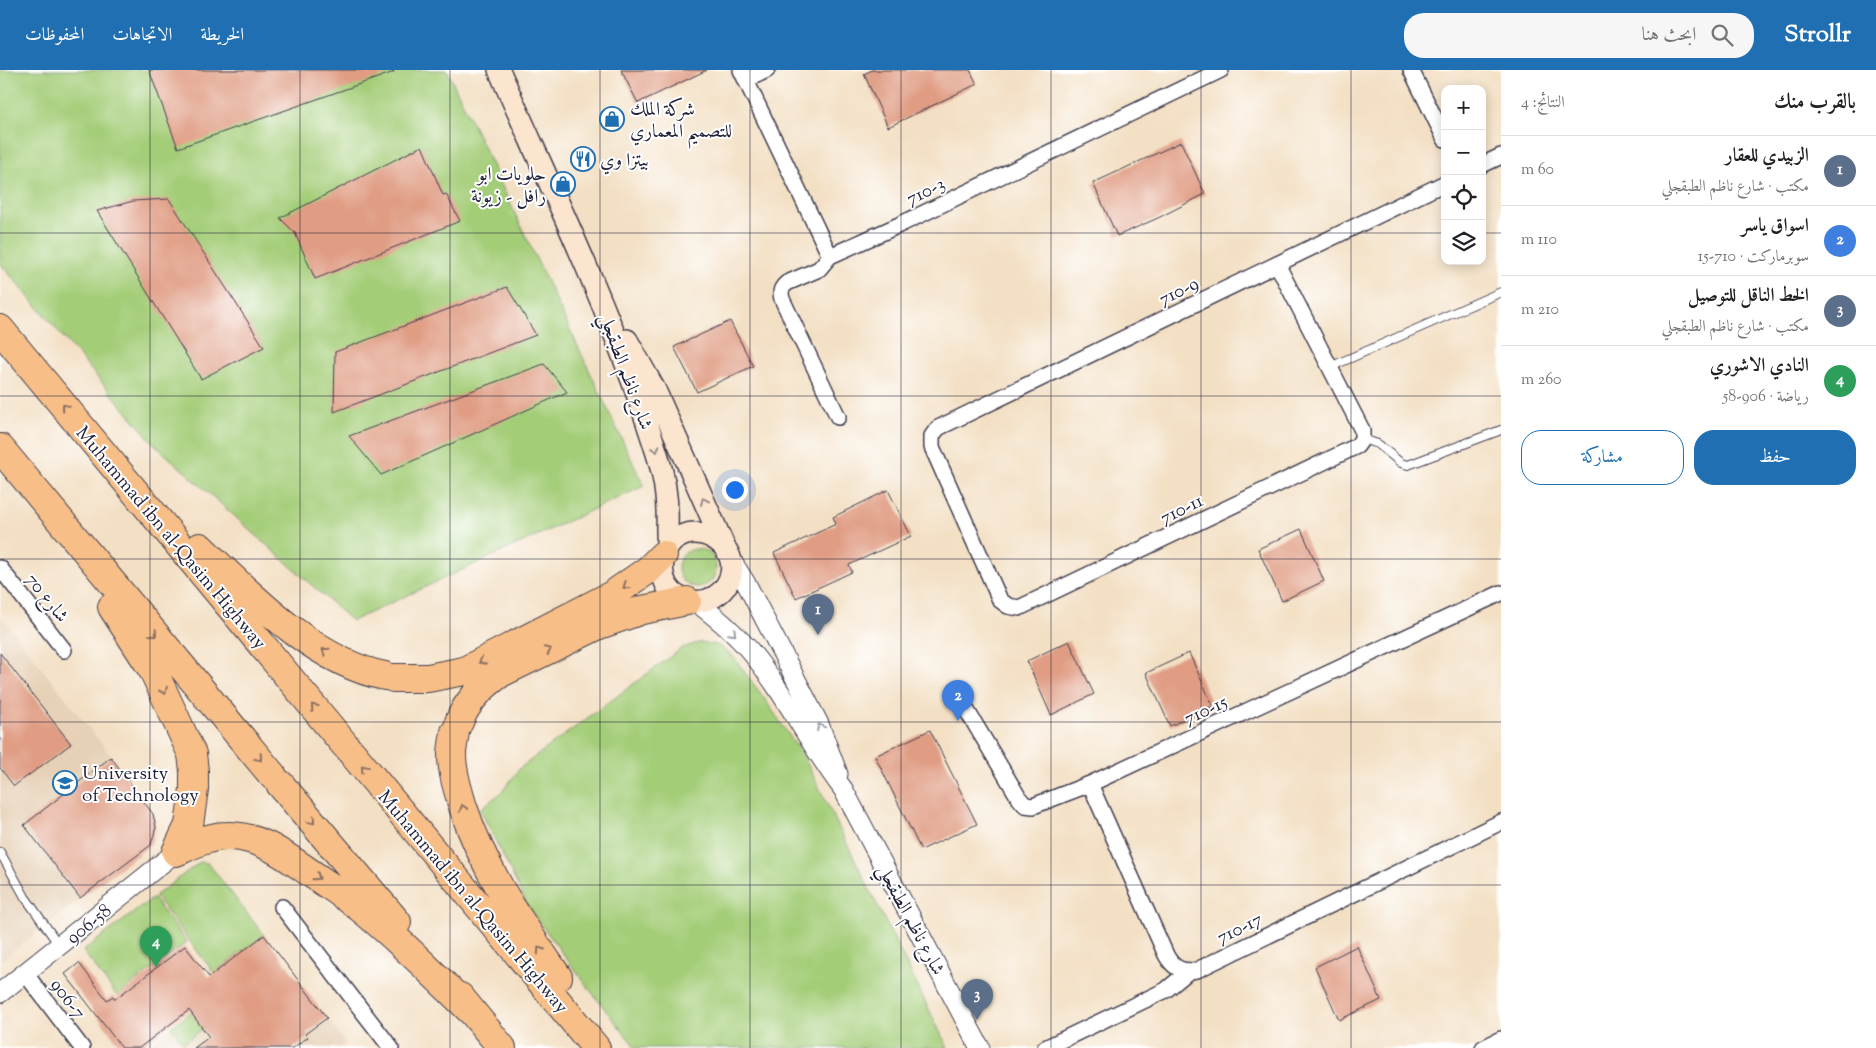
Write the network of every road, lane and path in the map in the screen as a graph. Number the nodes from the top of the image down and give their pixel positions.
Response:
1 (499, 70) edge
2 (766, 70) edge
3 (1221, 70) edge
4 (1411, 70) edge
5 (744, 75) edge
6 (1441, 131) edge
7 (1501, 156) edge
8 (1486, 163) edge
9 (1441, 185) edge
10 (830, 256) junction
11 (1277, 264) junction
12 (1501, 292) edge
13 (602, 305) junction
14 (0, 329) edge
15 (1330, 367) junction
16 (838, 417) dead end
17 (1501, 430) edge
18 (932, 436) joint
19 (1362, 439) junction
20 (0, 448) edge
21 (105, 456) junction
22 (45, 502) junction
23 (665, 552) junction
24 (727, 552) junction
25 (0, 568) edge
26 (1501, 593) edge
27 (691, 601) junction
28 (64, 650) dead end
29 (966, 709) dead end
30 (1090, 784) junction
31 (843, 789) junction
32 (1501, 822) edge
33 (176, 852) junction
34 (1, 855) edge
35 (282, 908) dead end
36 (60, 946) junction
37 (1190, 971) junction
38 (25, 973) junction
39 (0, 993) edge
40 (471, 1011) junction
41 (1501, 1039) edge
42 (385, 1046) edge
43 (82, 1048) edge
44 (502, 1048) edge
45 (596, 1048) edge
46 (607, 1048) edge
47 (980, 1048) edge
48 (1045, 1048) edge
49 (1483, 1048) edge

1 - 13 main road
2 - 5 street
3 - 10 street, 710-3
4 - 6 street
5 - 10 street
7 - 8 street
9 - 11 street, 710-9
10 - 16 street, 710-3
11 - 15 street
11 - 18 street, 710-9
12 - 15 lane
13 -> 23 main road, شارع ناظم الطبقجلي
24 -> 13 main road, شارع ناظم الطبقجلي
21 -> 14 highway, Muhammad ibn al-Qasim Highway
15 - 19 street
17 - 19 lane
18 - 19 street, 710-11
20 - 22 highway
23 -> 21 highway
45 -> 21 highway, Muhammad ibn al-Qasim Highway
22 -> 33 highway
22 -> 40 highway
23 - 24 main road
23 - 27 main road
24 - 27 main road
31 -> 24 street
25 - 28 street, شارع 70
26 - 30 street, 710-15
27 -> 31 street
46 -> 27 highway
29 - 30 street, 710-15
30 - 37 street
31 - 47 street, شارع ناظم الطبقجلي
32 - 37 street, 710-17
33 - 36 street, 906-58
33 -> 40 highway
34 - 36 lane
35 - 42 street
36 - 38 street, 906-58
37 - 48 street, 710-17
38 - 39 street, 906-58
38 - 43 street, 906-7
40 - 44 highway
41 - 49 street

